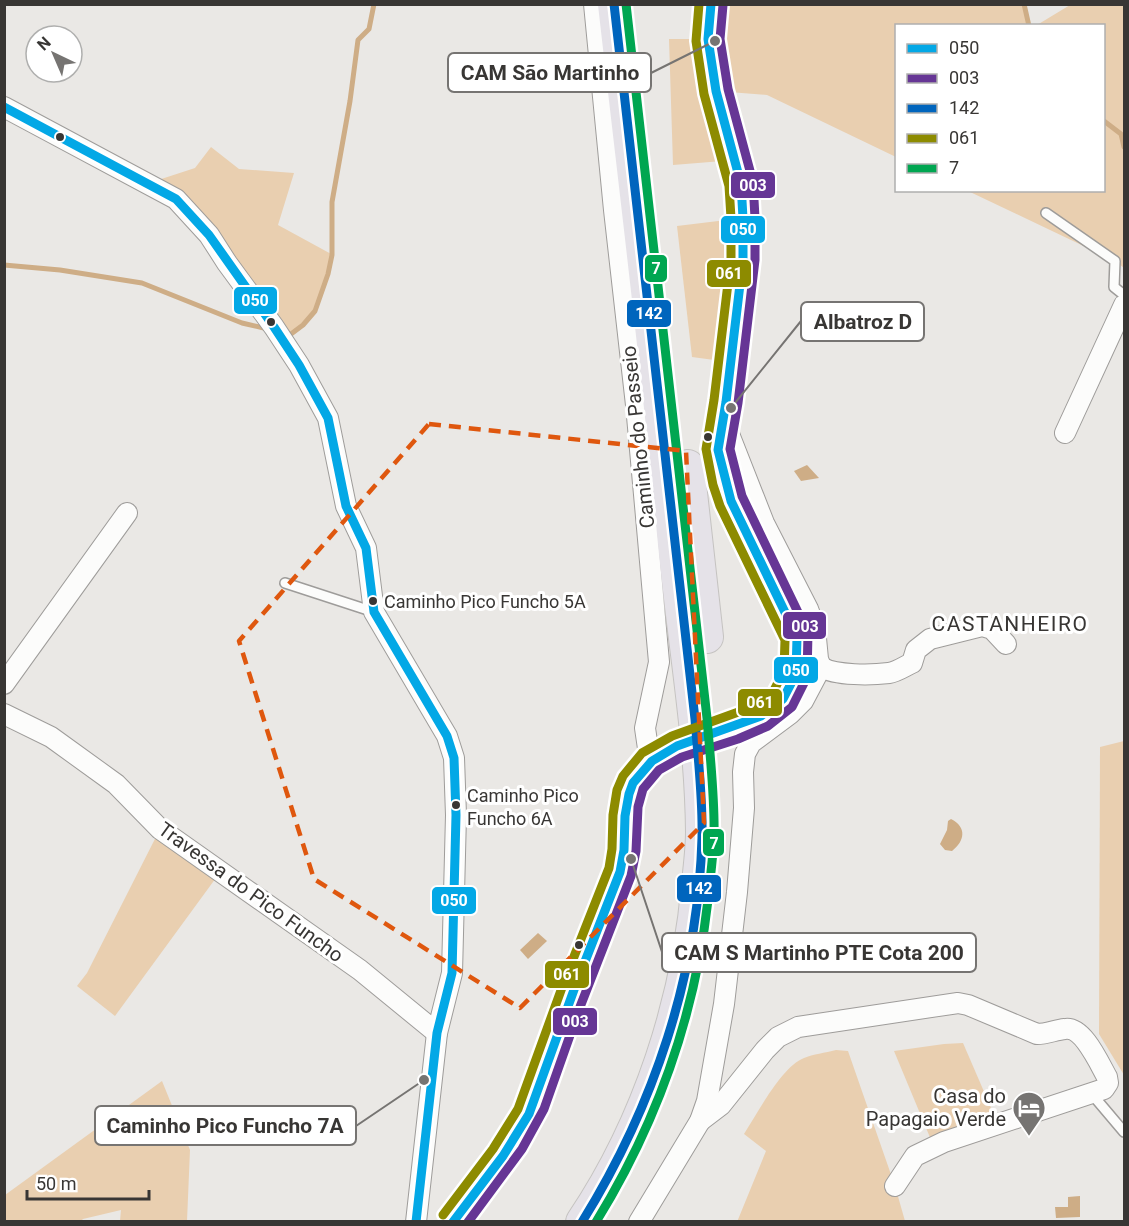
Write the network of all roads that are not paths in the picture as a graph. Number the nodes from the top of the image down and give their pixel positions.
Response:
1 (594, 4) edge
2 (614, 4) edge
3 (634, 4) edge
4 (711, 4) edge
5 (4, 107) edge
6 (1046, 213) dead end
7 (1125, 295) edge
8 (1125, 305) edge
9 (721, 421) junction
10 (1065, 433) dead end
11 (127, 513) dead end
12 (285, 583) dead end
13 (374, 612) junction
14 (1006, 644) dead end
15 (821, 668) junction
16 (4, 684) edge
17 (4, 714) edge
18 (650, 762) junction
19 (437, 1033) junction
20 (1090, 1093) junction
21 (700, 1121) junction
22 (1125, 1132) edge
23 (895, 1186) dead end
24 (416, 1221) edge
25 (453, 1221) edge
26 (582, 1221) edge
27 (605, 1221) edge
28 (639, 1221) edge

1 - 18 street, Caminho do Passeio
2 - 26 highway
3 - 27 highway
4 - 9 street
5 - 13 street
6 - 7 lane
8 - 10 street
9 - 15 street
9 - 18 street, bridge
11 - 16 street
12 - 13 lane
13 - 19 street
14 - 15 street
15 - 21 street
17 - 19 street, Travessa do Pico Funcho
18 - 25 street
19 - 24 street
20 - 21 street
20 - 22 lane
20 - 23 street
21 - 28 street

